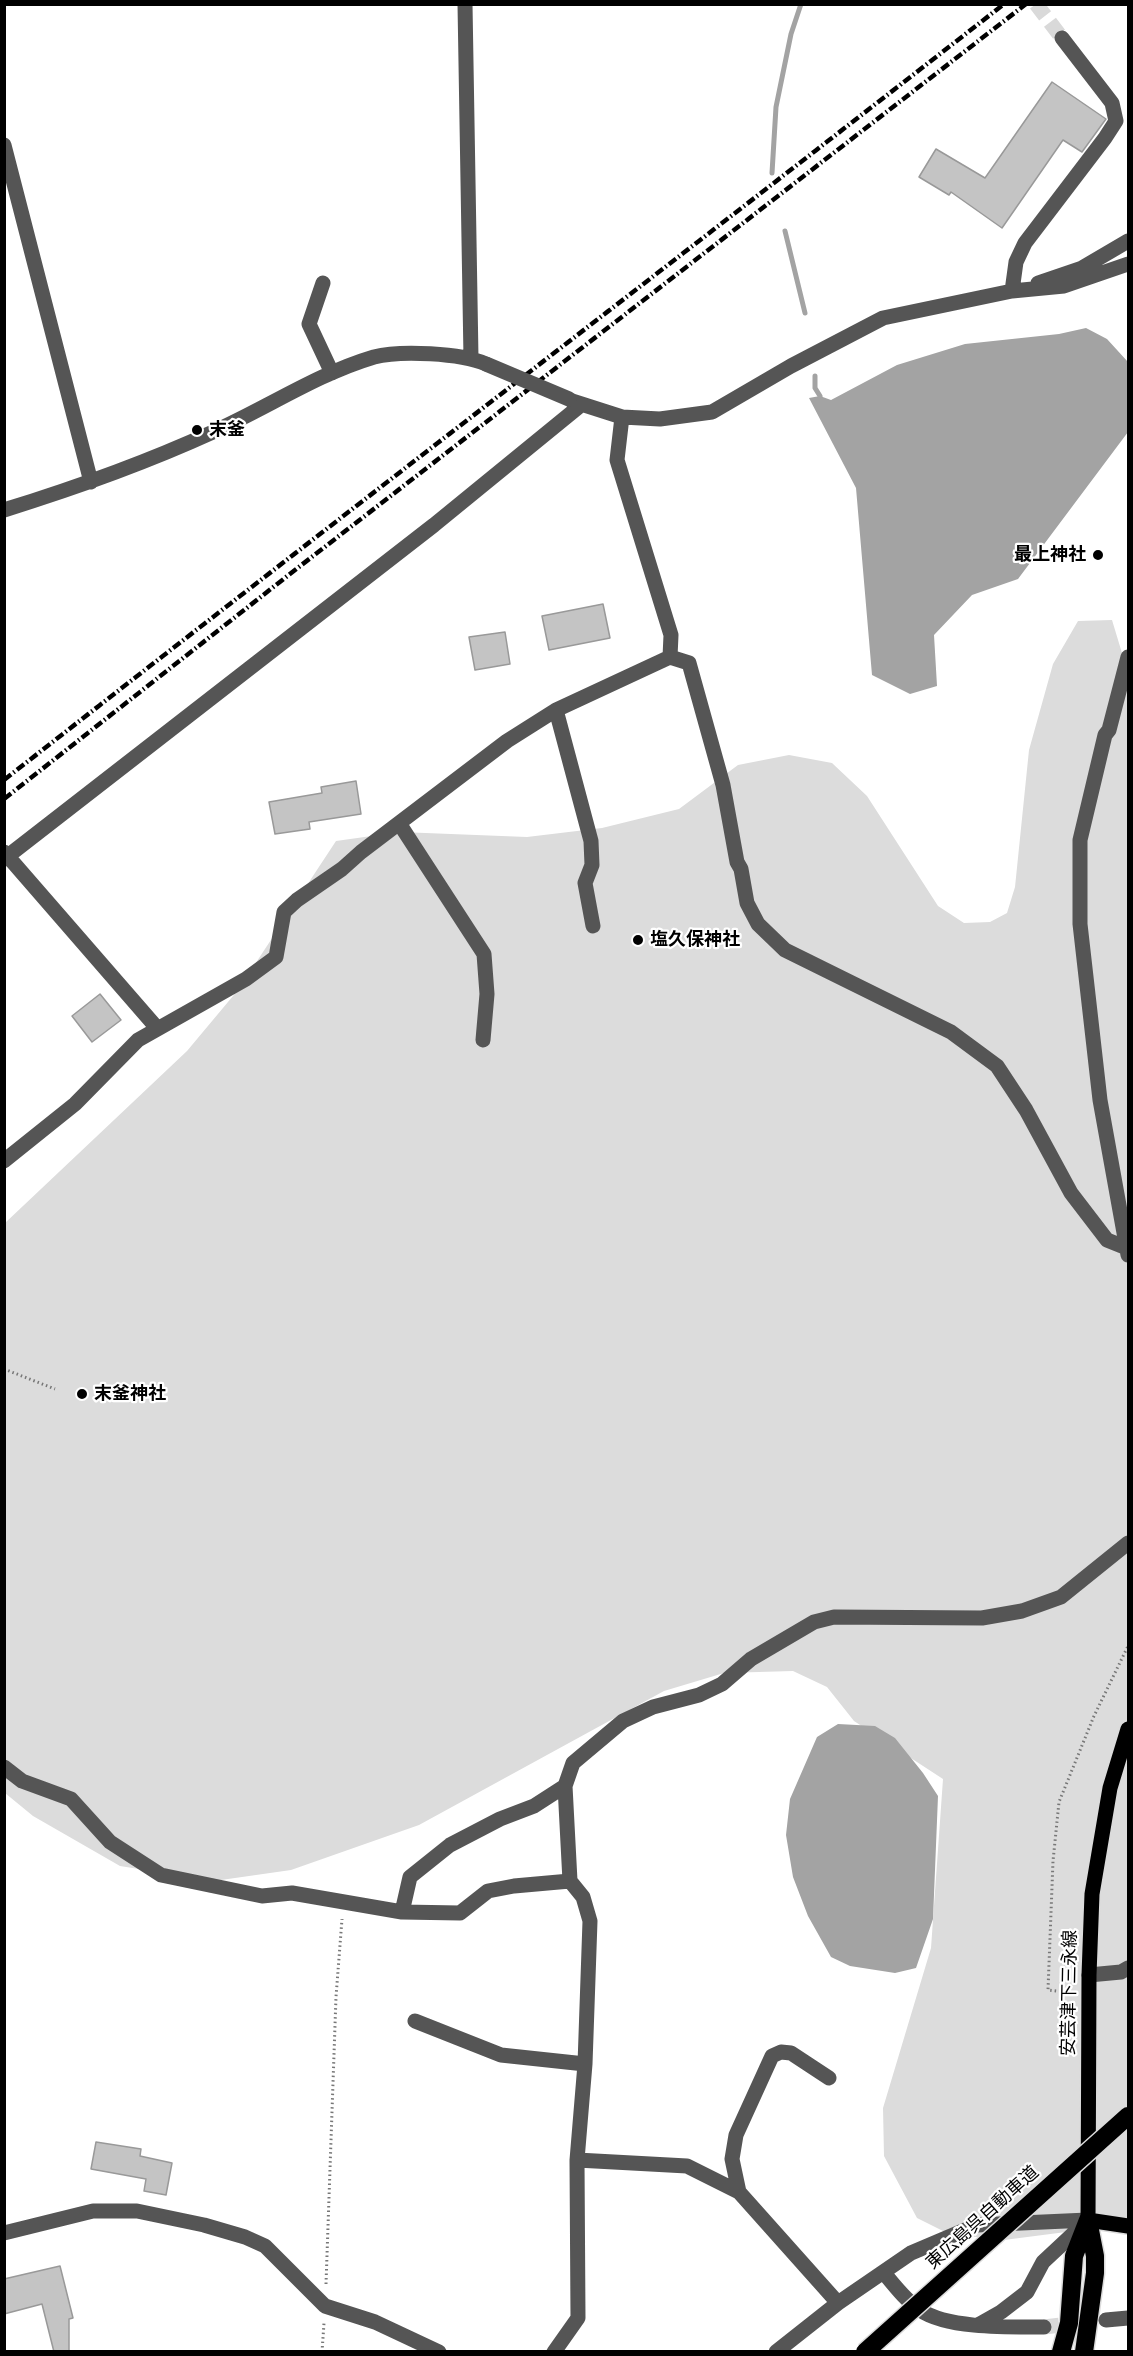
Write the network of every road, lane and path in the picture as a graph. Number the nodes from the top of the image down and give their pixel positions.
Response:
1 (465, 4) edge
2 (1062, 38) tunnel mouth
3 (4, 145) edge
4 (1128, 241) edge
5 (1128, 264) edge
6 (324, 284) dead end
7 (1012, 291) junction
8 (471, 358) junction
9 (332, 373) junction
10 (575, 402) junction
11 (622, 417) junction
12 (91, 482) junction
13 (4, 510) edge
14 (670, 657) junction
15 (1128, 657) edge
16 (556, 710) junction
17 (399, 823) junction
18 (6, 856) edge
19 (593, 926) dead end
20 (157, 1028) junction
21 (483, 1040) dead end
22 (4, 1161) edge
23 (1128, 1251) edge
24 (4, 1369) edge
25 (55, 1389) dead end
26 (1128, 1543) edge
27 (1128, 1646) edge
28 (1128, 1729) edge
29 (4, 1767) edge
30 (566, 1786) junction
31 (570, 1881) junction
32 (342, 1902) junction
33 (402, 1912) junction
34 (1128, 1968) edge
35 (1089, 1975) junction
36 (1089, 1994) junction
37 (415, 2021) dead end
38 (585, 2064) junction
39 (829, 2078) dead end
40 (1128, 2116) edge
41 (577, 2160) junction
42 (739, 2192) junction
43 (1088, 2220) junction
44 (1128, 2226) edge
45 (4, 2233) edge
46 (884, 2273) junction
47 (838, 2303) junction
48 (325, 2306) junction
49 (1128, 2318) edge
50 (1106, 2320) dead end
51 (978, 2325) junction
52 (1044, 2327) tunnel mouth
53 (866, 2351) edge
54 (322, 2352) edge
55 (439, 2352) edge
56 (554, 2352) edge
57 (776, 2352) edge
58 (1061, 2352) edge
59 (1084, 2352) edge

1 - 8 street
2 - 7 street
3 - 12 street
4 - 7 street
5 - 7 street
6 - 9 street
7 - 11 street
8 - 9 street
8 - 10 street, bridge
9 - 12 street
10 - 11 street
10 - 18 street
11 - 14 street
12 - 13 street
14 - 16 street
14 - 23 street
15 - 23 street
16 - 17 street
16 - 19 street
17 - 20 street
17 - 21 street
18 - 20 street
20 - 22 street
24 - 25 path
26 - 30 street
27 - 36 path
28 - 35 main road, 安芸津下三永線
29 - 32 street
30 - 31 street
30 - 33 street
31 - 33 street
31 - 38 street
32 - 33 street
32 - 48 path
34 - 35 street
35 - 36 main road, 安芸津下三永線
36 - 43 main road, 安芸津下三永線
37 - 38 street
38 - 41 street
39 - 42 street
40 - 53 highway, 東広島呉自動車道, bridge
41 - 42 street
41 - 56 street
42 - 47 street
43 - 44 main road
43 - 46 street
43 - 51 street
43 - 58 highway
43 - 59 highway
45 - 48 street
46 - 47 street
46 - 51 street
47 - 57 street
48 - 54 path
48 - 55 street
49 - 50 street
51 - 52 street

